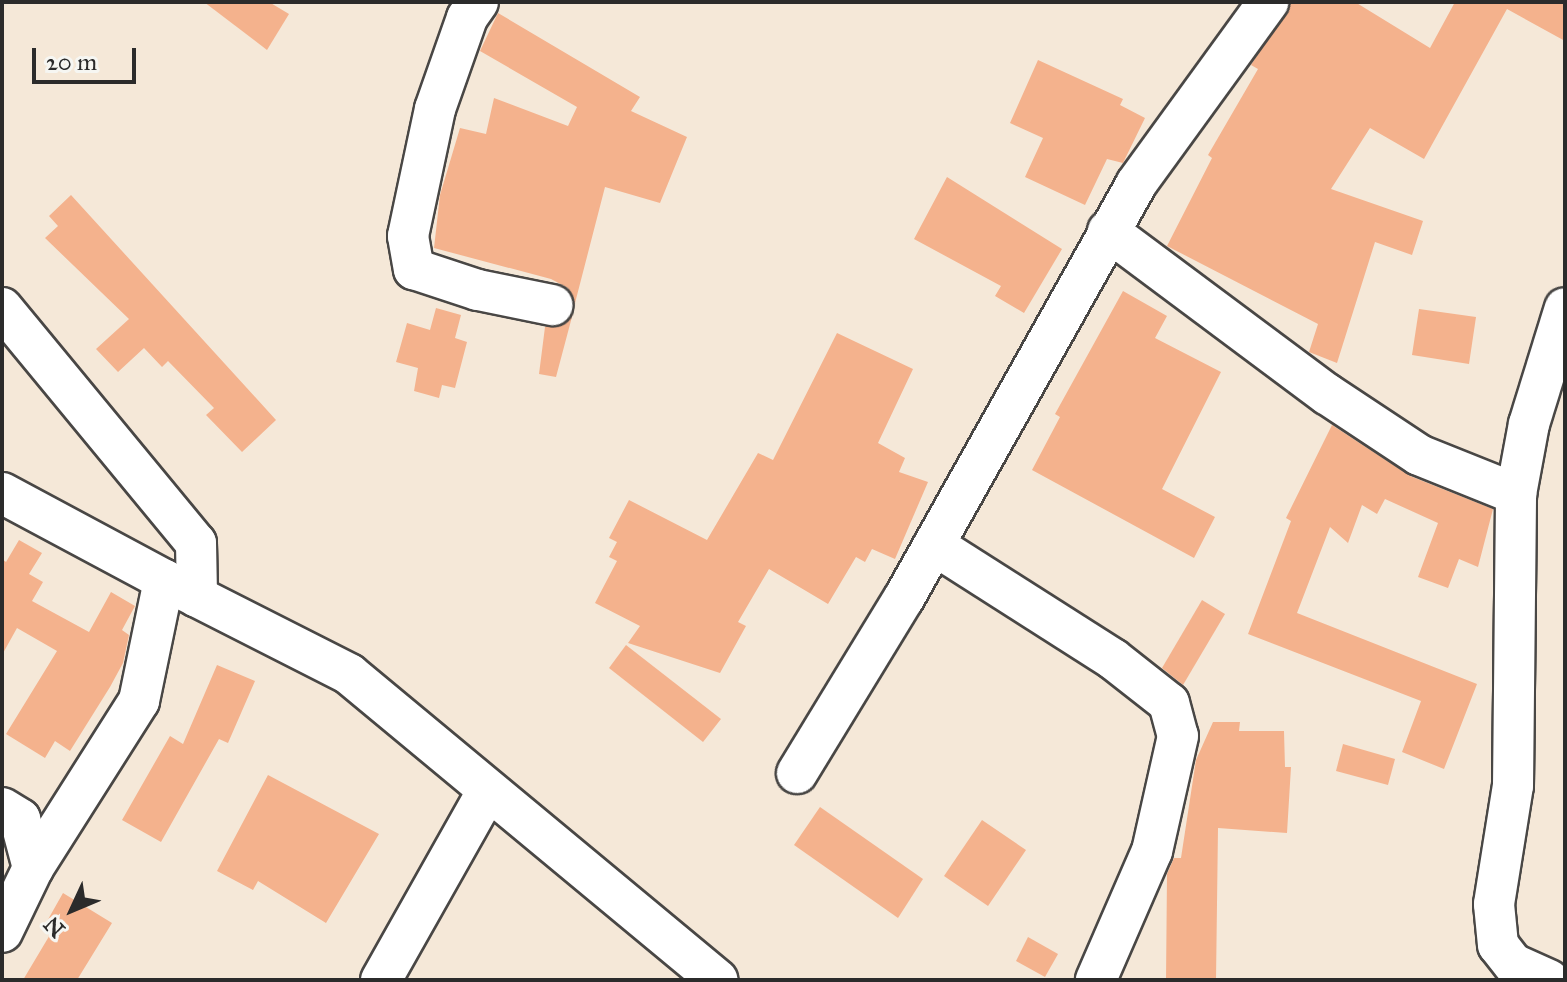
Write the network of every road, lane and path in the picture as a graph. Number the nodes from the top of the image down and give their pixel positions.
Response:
1 (478, 2) edge
2 (1268, 2) edge
3 (1108, 231) junction
4 (552, 305) dead end
5 (2, 308) edge
6 (1565, 308) edge
7 (2, 493) edge
8 (1516, 494) junction
9 (934, 545) junction
10 (181, 588) junction
11 (797, 773) dead end
12 (488, 790) junction
13 (2, 808) edge
14 (33, 868) junction
15 (2, 932) edge
16 (381, 980) edge
17 (717, 980) edge
18 (1096, 980) edge
19 (1549, 980) edge

1 - 4 street
2 - 3 street
3 - 8 street
3 - 9 street
5 - 10 street
6 - 8 street
7 - 10 street
8 - 19 street
9 - 11 street
9 - 18 street
10 - 12 street
10 - 14 street
12 - 16 street
12 - 17 street
13 - 14 street
14 - 15 street

